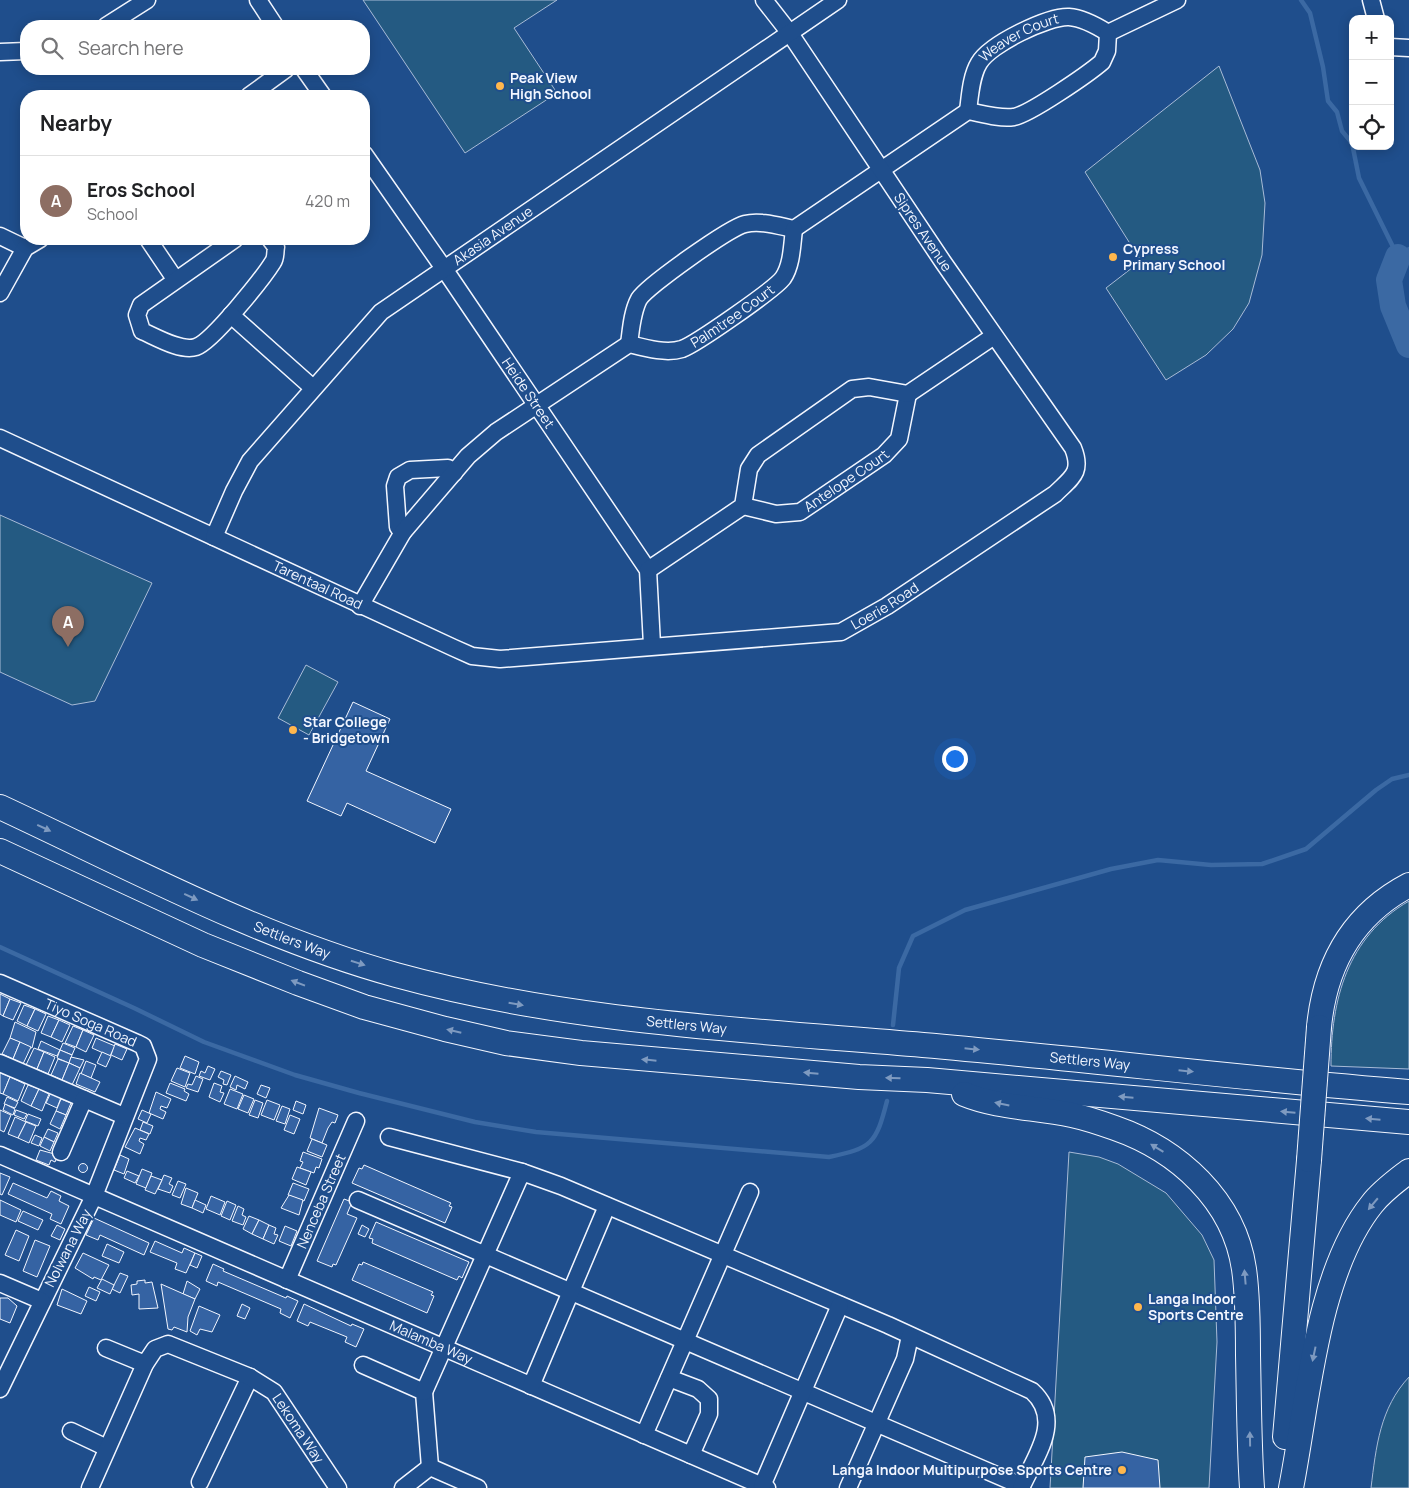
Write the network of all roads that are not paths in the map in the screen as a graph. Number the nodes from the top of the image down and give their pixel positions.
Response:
1 (147, 0) edge
2 (258, 0) edge
3 (764, 0) edge
4 (838, 0) edge
5 (1177, 0) edge
6 (1371, 0) edge
7 (1375, 15) edge
8 (115, 20) edge
9 (271, 20) edge
10 (789, 32) junction
11 (1108, 33) junction
12 (1394, 47) edge
13 (1409, 48) edge
14 (20, 51) edge
15 (0, 52) edge
16 (278, 75) edge
17 (308, 75) edge
18 (257, 90) edge
19 (319, 90) edge
20 (968, 112) junction
21 (370, 163) edge
22 (881, 170) junction
23 (794, 229) junction
24 (0, 236) edge
25 (30, 245) edge
26 (152, 245) edge
27 (226, 245) edge
28 (274, 245) edge
29 (25, 248) junction
30 (445, 270) junction
31 (175, 279) junction
32 (0, 293) edge
33 (231, 315) junction
34 (994, 336) junction
35 (629, 344) junction
36 (313, 388) junction
37 (908, 394) junction
38 (536, 404) junction
39 (0, 438) edge
40 (1078, 465) joint
41 (454, 473) junction
42 (743, 506) junction
43 (402, 532) junction
44 (214, 537) junction
45 (648, 570) junction
46 (360, 606) junction
47 (652, 645) junction
48 (0, 807) edge
49 (0, 851) edge
50 (1409, 885) edge
51 (0, 983) edge
52 (0, 1063) edge
53 (1409, 1076) edge
54 (934, 1080) junction
55 (1302, 1084) junction
56 (1409, 1092) edge
57 (84, 1099) junction
58 (124, 1116) junction
59 (356, 1121) dead end
60 (1409, 1122) edge
61 (389, 1137) dead end
62 (61, 1152) dead end
63 (0, 1156) edge
64 (1409, 1171) edge
65 (522, 1172) junction
66 (750, 1192) dead end
67 (94, 1196) junction
68 (358, 1200) dead end
69 (607, 1206) junction
70 (485, 1255) junction
71 (723, 1256) junction
72 (287, 1280) junction
73 (0, 1282) edge
74 (572, 1292) junction
75 (42, 1301) junction
76 (840, 1305) junction
77 (910, 1336) junction
78 (685, 1341) junction
79 (106, 1348) dead end
80 (443, 1348) junction
81 (146, 1364) junction
82 (363, 1365) dead end
83 (250, 1377) junction
84 (669, 1378) junction
85 (532, 1386) junction
86 (0, 1389) edge
87 (802, 1391) junction
88 (424, 1392) junction
89 (878, 1424) junction
90 (71, 1431) dead end
91 (644, 1435) junction
92 (107, 1448) junction
93 (691, 1455) junction
94 (430, 1467) junction
95 (200, 1482) dead end
96 (764, 1487) edge
97 (1021, 1487) edge
98 (90, 1488) edge
99 (338, 1488) edge
100 (402, 1488) edge
101 (478, 1488) edge
102 (848, 1488) edge
103 (1252, 1488) edge
104 (1280, 1488) edge
105 (1291, 1488) edge

1 - 8 street
2 - 9 street
3 - 10 street, Sipres Avenue
4 - 10 street, Akasia Avenue
5 - 11 street
6 - 7 street
10 - 22 street, Sipres Avenue
10 - 30 street, Akasia Avenue
11 - 20 street
11 - 20 street, Weaver Court
12 - 13 street
14 - 15 street
16 - 18 street
17 - 19 street
20 - 22 street
21 - 30 street, Heide Street
22 - 23 street
22 - 34 street, Sipres Avenue
23 - 35 street
23 - 35 street, Palmtree Court
24 - 29 street
25 - 29 street
26 - 31 street
27 - 31 street
28 - 33 street
29 - 32 street
30 - 36 street, Akasia Avenue
30 - 38 street, Heide Street
31 - 33 street
33 - 36 street
34 - 37 street
34 - 40 street, Sipres Avenue
35 - 38 street
36 - 44 street, Akasia Avenue
37 - 42 street
37 - 42 street, Antelope Court
38 - 41 street
38 - 45 street, Heide Street
39 - 44 street, Tarentaal Road
40 - 47 street, Loerie Road
41 - 43 street
41 - 43 street
42 - 45 street
43 - 46 street
44 - 46 street, Tarentaal Road
45 - 47 street
46 - 47 street, Tarentaal Road
48 -> 55 highway, Settlers Way
54 -> 49 highway
50 - 104 highway, bridge
51 - 58 street, Tiyo Soga Road
52 - 57 street
53 - 55 highway
60 -> 54 highway
103 -> 54 highway
55 - 56 highway, Settlers Way
57 - 58 street
57 - 62 street
58 - 67 street, Tiyo Soga Road
59 - 72 street, Nenceba Street
61 - 65 street
63 - 67 street, Malamba Way
64 -> 105 highway
65 - 69 street
65 - 70 street
66 - 71 street
67 - 72 street, Malamba Way
67 - 75 street, Nolwana Way
68 - 70 street
69 - 71 street
69 - 74 street
70 - 74 street
70 - 80 street
71 - 76 street
71 - 78 street
72 - 80 street, Malamba Way
73 - 75 street, Nolwana Way
74 - 78 street
74 - 85 street
75 - 86 street, Nolwana Way
76 - 77 street
76 - 87 street
77 - 89 street
77 - 97 street
78 - 84 street
78 - 87 street
79 - 81 street
80 - 85 street, Malamba Way
80 - 88 street
81 - 83 street, Lekoma Way
81 - 92 street, Lekoma Way
82 - 88 street
83 - 95 street
83 - 99 street, Lekoma Way
84 - 91 street
84 - 93 street
85 - 91 street, Malamba Way
87 - 89 street
87 - 96 street
88 - 94 street
89 - 97 street
89 - 102 street
90 - 92 street
91 - 93 street, Malamba Way
92 - 98 street, Lekoma Way
93 - 96 street, Malamba Way
94 - 100 street
94 - 101 street

